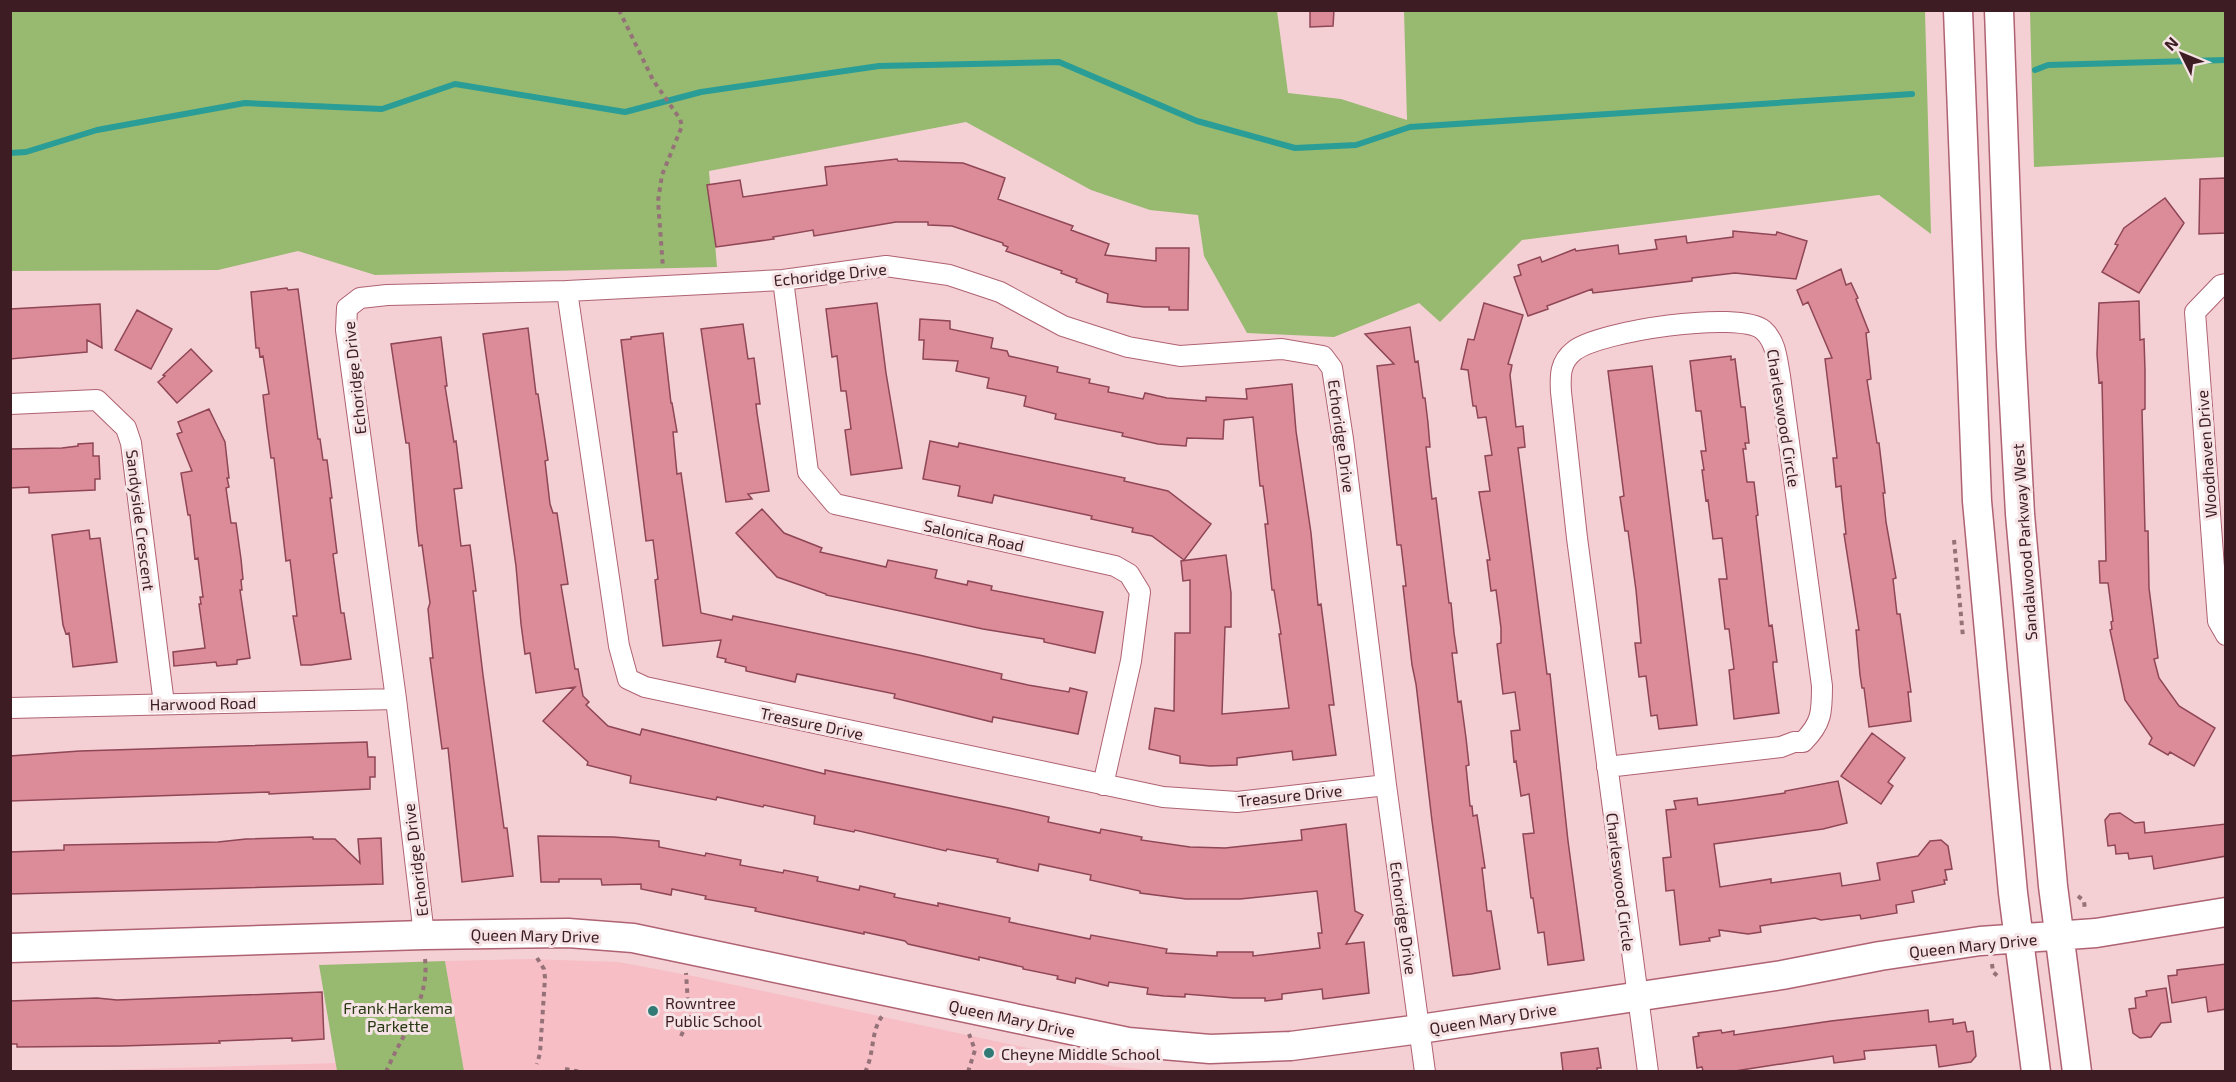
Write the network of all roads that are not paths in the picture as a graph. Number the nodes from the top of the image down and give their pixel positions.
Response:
1 (1958, 10) edge
2 (1999, 10) edge
3 (783, 280) junction
4 (2226, 284) edge
5 (567, 291) junction
6 (10, 404) edge
7 (2226, 635) edge
8 (396, 699) junction
9 (164, 704) junction
10 (10, 708) edge
11 (1607, 767) junction
12 (1102, 785) junction
13 (1386, 785) junction
14 (2226, 912) edge
15 (2059, 936) junction
16 (2019, 938) junction
17 (425, 947) junction
18 (10, 948) edge
19 (1636, 996) junction
20 (1420, 1029) junction
21 (1425, 1071) edge
22 (1648, 1071) edge
23 (2036, 1071) edge
24 (2077, 1071) edge

1 - 16 street
2 - 15 street, Sandalwood Parkway West
3 - 5 street, Echoridge Drive
3 - 12 street, Salonica Road
3 - 13 street, Echoridge Drive
4 - 7 street, Woodhaven Drive
5 - 8 street, Echoridge Drive
5 - 12 street, Treasure Drive
6 - 9 street, Sandyside Crescent
8 - 9 street, Harwood Road
8 - 17 street, Echoridge Drive
9 - 10 street, Harwood Road
11 - 11 street, Charleswood Circle
11 - 19 street, Charleswood Circle
12 - 13 street, Treasure Drive
13 - 20 street, Echoridge Drive
14 - 15 street, Queen Mary Drive
15 - 16 street, Queen Mary Drive
15 - 24 street, Sandalwood Parkway West
16 - 19 street, Queen Mary Drive
16 - 23 street
17 - 18 street, Queen Mary Drive
17 - 20 street, Queen Mary Drive
19 - 20 street, Queen Mary Drive
19 - 22 street, Charleswood Circle
20 - 21 street, Echoridge Drive

